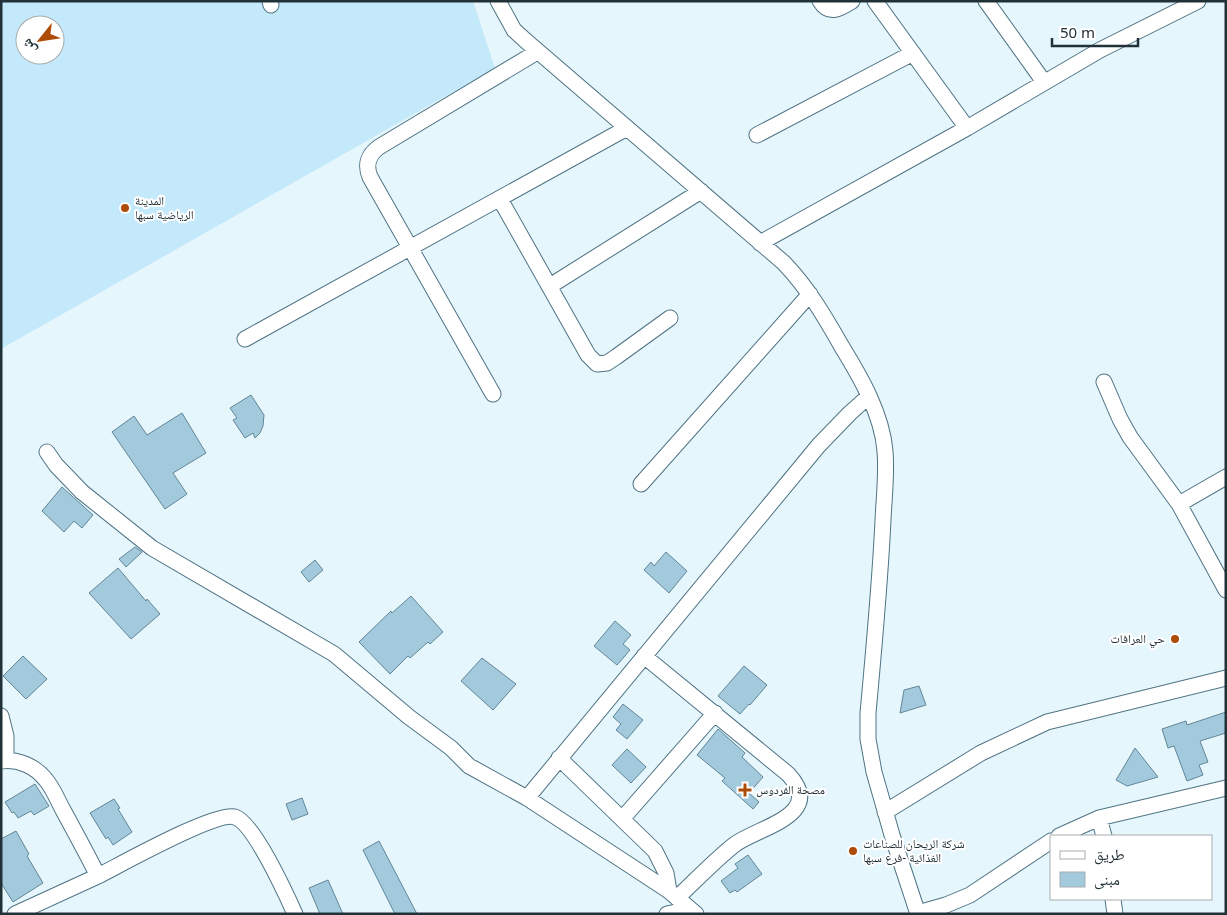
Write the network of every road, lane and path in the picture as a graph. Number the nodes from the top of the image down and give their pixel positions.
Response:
1 (498, 1) edge
2 (820, 1) edge
3 (852, 1) edge
4 (875, 1) edge
5 (986, 1) edge
6 (1198, 1) edge
7 (537, 52) junction
8 (913, 53) junction
9 (1044, 82) junction
10 (627, 128) junction
11 (967, 128) junction
12 (757, 135) dead end
13 (701, 190) junction
14 (500, 199) junction
15 (760, 242) junction
16 (410, 248) junction
17 (550, 286) junction
18 (810, 294) junction
19 (670, 318) dead end
20 (246, 339) dead end
21 (1104, 382) dead end
22 (493, 394) dead end
23 (869, 396) junction
24 (47, 452) dead end
25 (1226, 477) edge
26 (641, 484) dead end
27 (1179, 504) junction
28 (1226, 590) edge
29 (644, 656) junction
30 (1226, 678) edge
31 (714, 713) junction
32 (1, 716) edge
33 (560, 758) junction
34 (4, 760) edge
35 (1226, 788) edge
36 (527, 798) junction
37 (885, 812) junction
38 (1098, 818) junction
39 (622, 819) junction
40 (1061, 835) edge
41 (1104, 835) edge
42 (1050, 842) edge
43 (98, 876) junction
44 (673, 894) junction
45 (1113, 900) edge
46 (693, 911) edge
47 (15, 914) edge
48 (295, 914) edge
49 (667, 914) edge
50 (918, 914) edge
51 (1115, 914) edge

1 - 7 street
2 - 3 street
4 - 8 street
5 - 9 street
6 - 9 street
7 - 10 street
7 - 16 street
8 - 11 street
8 - 12 street
9 - 11 street
10 - 13 street
10 - 14 street
11 - 15 street
13 - 15 street
13 - 17 street
14 - 16 street
14 - 17 street
15 - 18 street
16 - 20 street
16 - 22 street
17 - 19 street
18 - 23 street
18 - 26 street
21 - 27 street
23 - 29 street
23 - 37 street
24 - 36 street
25 - 27 street
27 - 28 street
29 - 31 street
29 - 33 street
30 - 37 street
31 - 39 street
31 - 44 street
32 - 34 street
33 - 36 street
33 - 39 street
34 - 43 street
35 - 38 street
36 - 44 street
37 - 50 street
38 - 40 street
38 - 41 street
39 - 44 street
42 - 50 street
43 - 47 street
43 - 48 street
44 - 46 street
45 - 51 street
46 - 49 street

